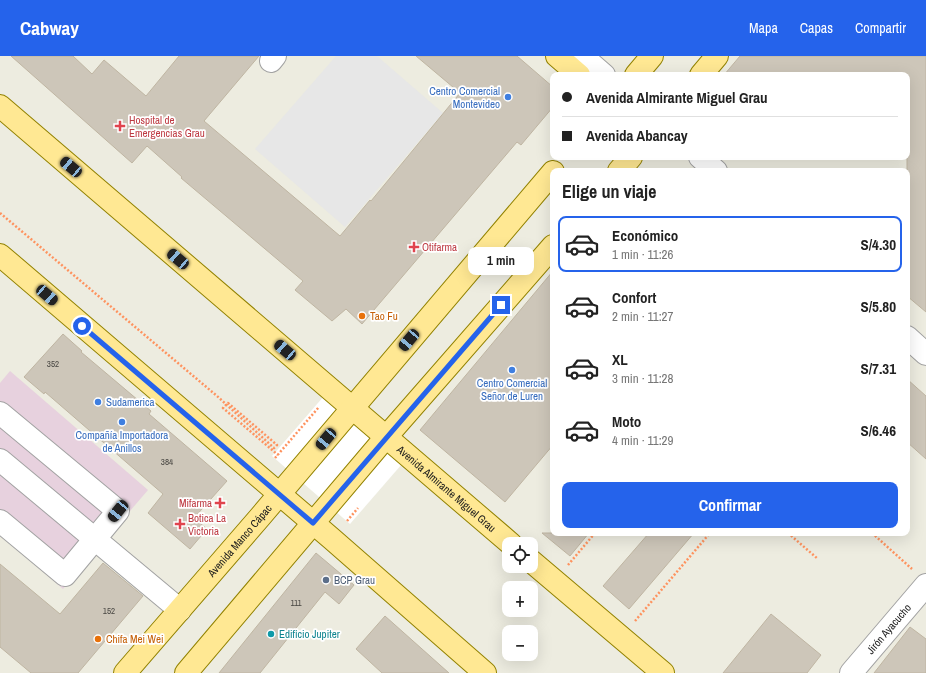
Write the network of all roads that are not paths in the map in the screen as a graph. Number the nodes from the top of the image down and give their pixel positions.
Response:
1 (557, 56) edge
2 (582, 56) edge
3 (652, 56) edge
4 (717, 56) edge
5 (576, 72) edge
6 (601, 72) edge
7 (639, 72) edge
8 (704, 72) edge
9 (0, 106) edge
10 (563, 160) edge
11 (628, 160) edge
12 (703, 160) edge
13 (556, 168) edge
14 (622, 168) edge
15 (713, 168) edge
16 (550, 175) edge
17 (550, 249) edge
18 (0, 255) edge
19 (910, 340) edge
20 (926, 354) edge
21 (349, 411) junction
22 (0, 413) edge
23 (383, 441) junction
24 (0, 460) edge
25 (279, 495) junction
26 (0, 521) edge
27 (313, 523) junction
28 (502, 537) edge
29 (95, 539) junction
30 (538, 567) edge
31 (921, 578) edge
32 (180, 610) junction
33 (125, 673) edge
34 (186, 673) edge
35 (485, 673) edge
36 (662, 673) edge
37 (851, 673) edge

1 - 5 main road
2 - 6 street
3 - 7 main road
4 - 8 main road
9 - 21 main road, Avenida Almirante Miguel Grau
10 - 13 main road, Avenida Manco Cápac
11 - 14 main road
12 - 15 street
16 - 21 main road, Avenida Manco Cápac
17 - 23 main road
18 - 25 main road
19 - 20 street
21 - 23 main road, Avenida Almirante Miguel Grau
21 - 25 main road, Avenida Manco Cápac
22 - 29 street
23 - 27 main road
23 - 28 main road, Avenida Almirante Miguel Grau
24 - 29 street
25 - 27 main road
25 - 32 main road, Avenida Manco Cápac
26 - 29 street
27 - 34 main road
27 - 35 main road
29 - 32 street
30 - 36 main road
31 - 37 street, Jirón Ayacucho
32 - 33 main road, Avenida Manco Cápac

